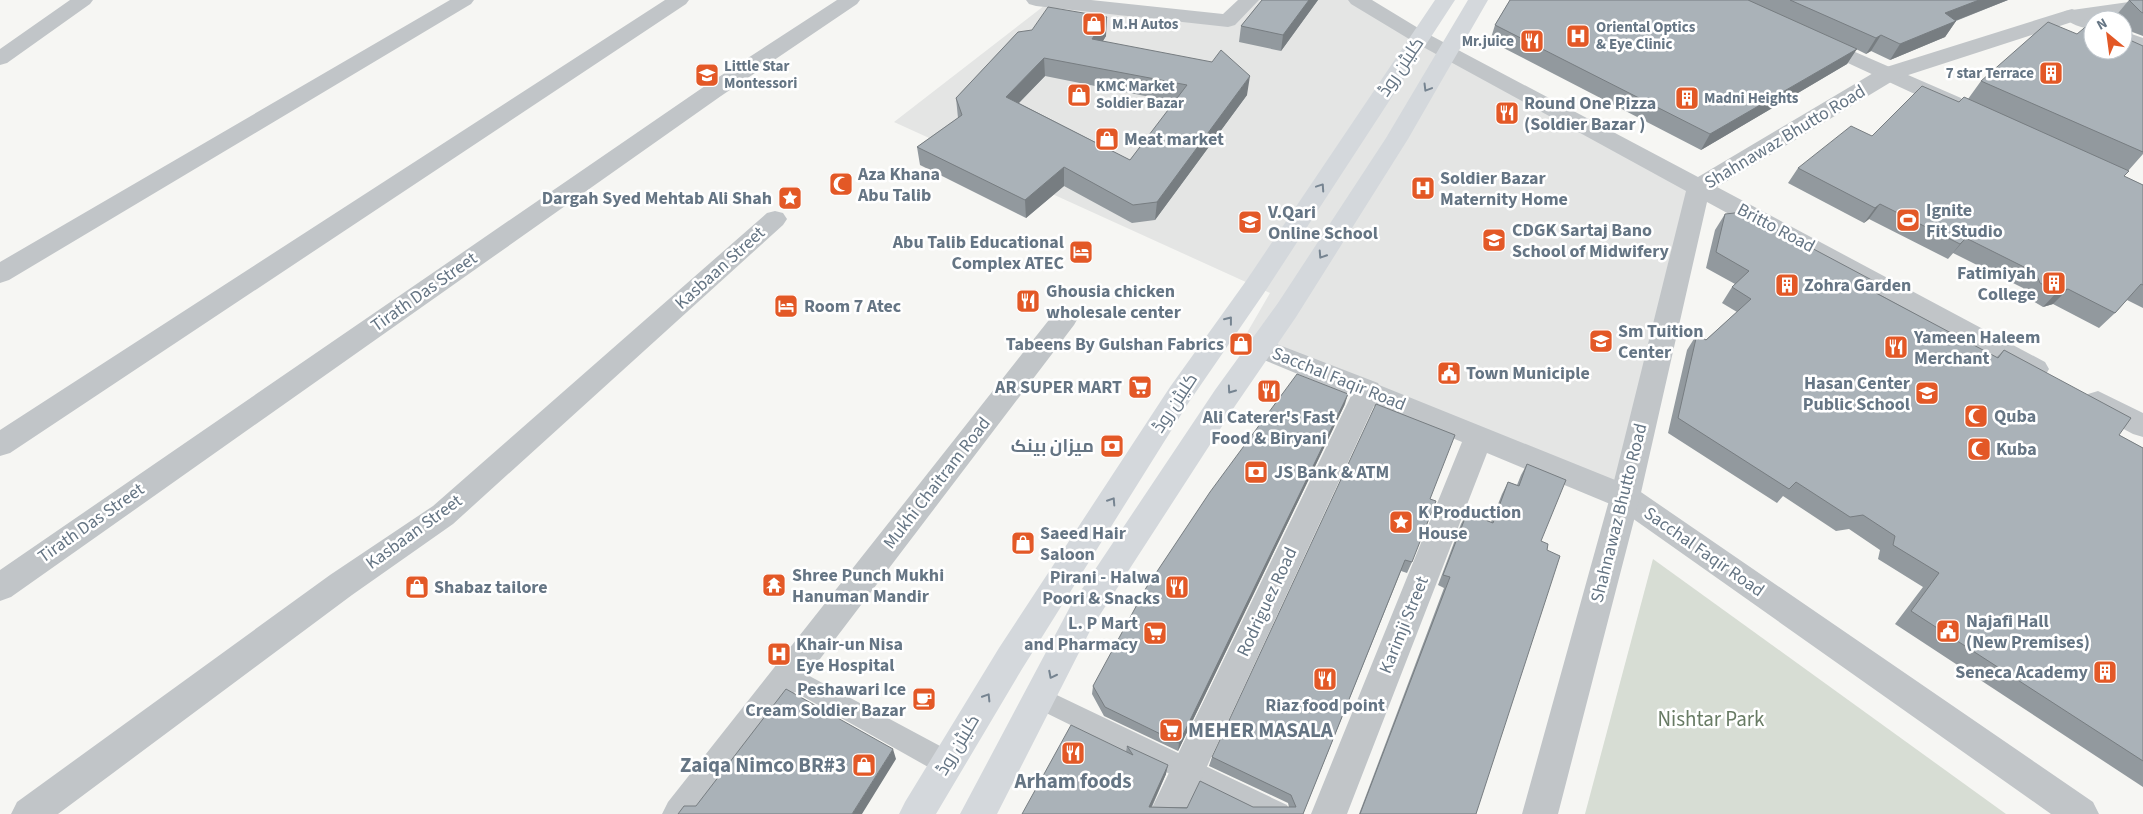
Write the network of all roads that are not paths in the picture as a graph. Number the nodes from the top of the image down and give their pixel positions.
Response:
1 (83, 0) edge
2 (464, 0) edge
3 (679, 0) edge
4 (850, 0) edge
5 (1036, 0) edge
6 (1249, 0) edge
7 (1358, 0) edge
8 (1445, 0) edge
9 (1478, 0) edge
10 (2143, 6) edge
11 (2072, 15) junction
12 (2083, 20) edge
13 (1798, 33) edge
14 (1421, 38) junction
15 (1448, 52) junction
16 (0, 59) edge
17 (1888, 74) junction
18 (1967, 110) edge
19 (1699, 186) junction
20 (774, 219) dead end
21 (0, 274) edge
22 (1065, 318) dead end
23 (1261, 348) junction
24 (1368, 390) junction
25 (2143, 426) edge
26 (1479, 436) junction
27 (0, 445) edge
28 (1625, 497) junction
29 (0, 586) edge
30 (788, 675) junction
31 (1040, 698) junction
32 (946, 763) junction
33 (1188, 770) junction
34 (29, 814) edge
35 (680, 814) edge
36 (917, 814) edge
37 (978, 814) edge
38 (1167, 814) edge
39 (1278, 814) edge
40 (1330, 814) edge
41 (1540, 814) edge
42 (2081, 814) edge

1 - 16 street
2 - 21 street
3 - 27 street
4 - 29 street, Tirath Das Street
5 - 6 street
7 - 14 street, Britto Road
8 - 14 main road, کلیٹن روڈ
9 - 15 main road, کلیٹن روڈ
10 - 11 street, Shahnawaz Bhutto Road
11 - 12 street
11 - 17 street, Shahnawaz Bhutto Road
13 - 17 street
14 - 15 street, Britto Road
32 -> 14 main road, کلیٹن روڈ
15 - 19 street, Britto Road
15 -> 23 main road, کلیٹن روڈ
17 - 18 street
17 - 19 street, Shahnawaz Bhutto Road
19 - 25 street, Britto Road
19 - 28 street, Shahnawaz Bhutto Road
20 - 34 street, Kasbaan Street
22 - 30 street, Mukhi Chaitram Road
23 - 24 street, Sacchal Faqir Road
23 -> 31 main road, کلیٹن روڈ
24 - 26 street, Sacchal Faqir Road
24 - 33 street, Rodriguez Road
26 - 28 street, Sacchal Faqir Road
26 - 40 street, Karimji Street
28 - 41 street, Shahnawaz Bhutto Road
28 - 42 street, Sacchal Faqir Road
30 - 32 lane
30 - 35 street, Mukhi Chaitram Road
31 - 33 lane
31 - 37 main road, کلیٹن روڈ
32 - 36 main road, کلیٹن روڈ
33 - 38 street, Rodriguez Road
33 - 39 lane

